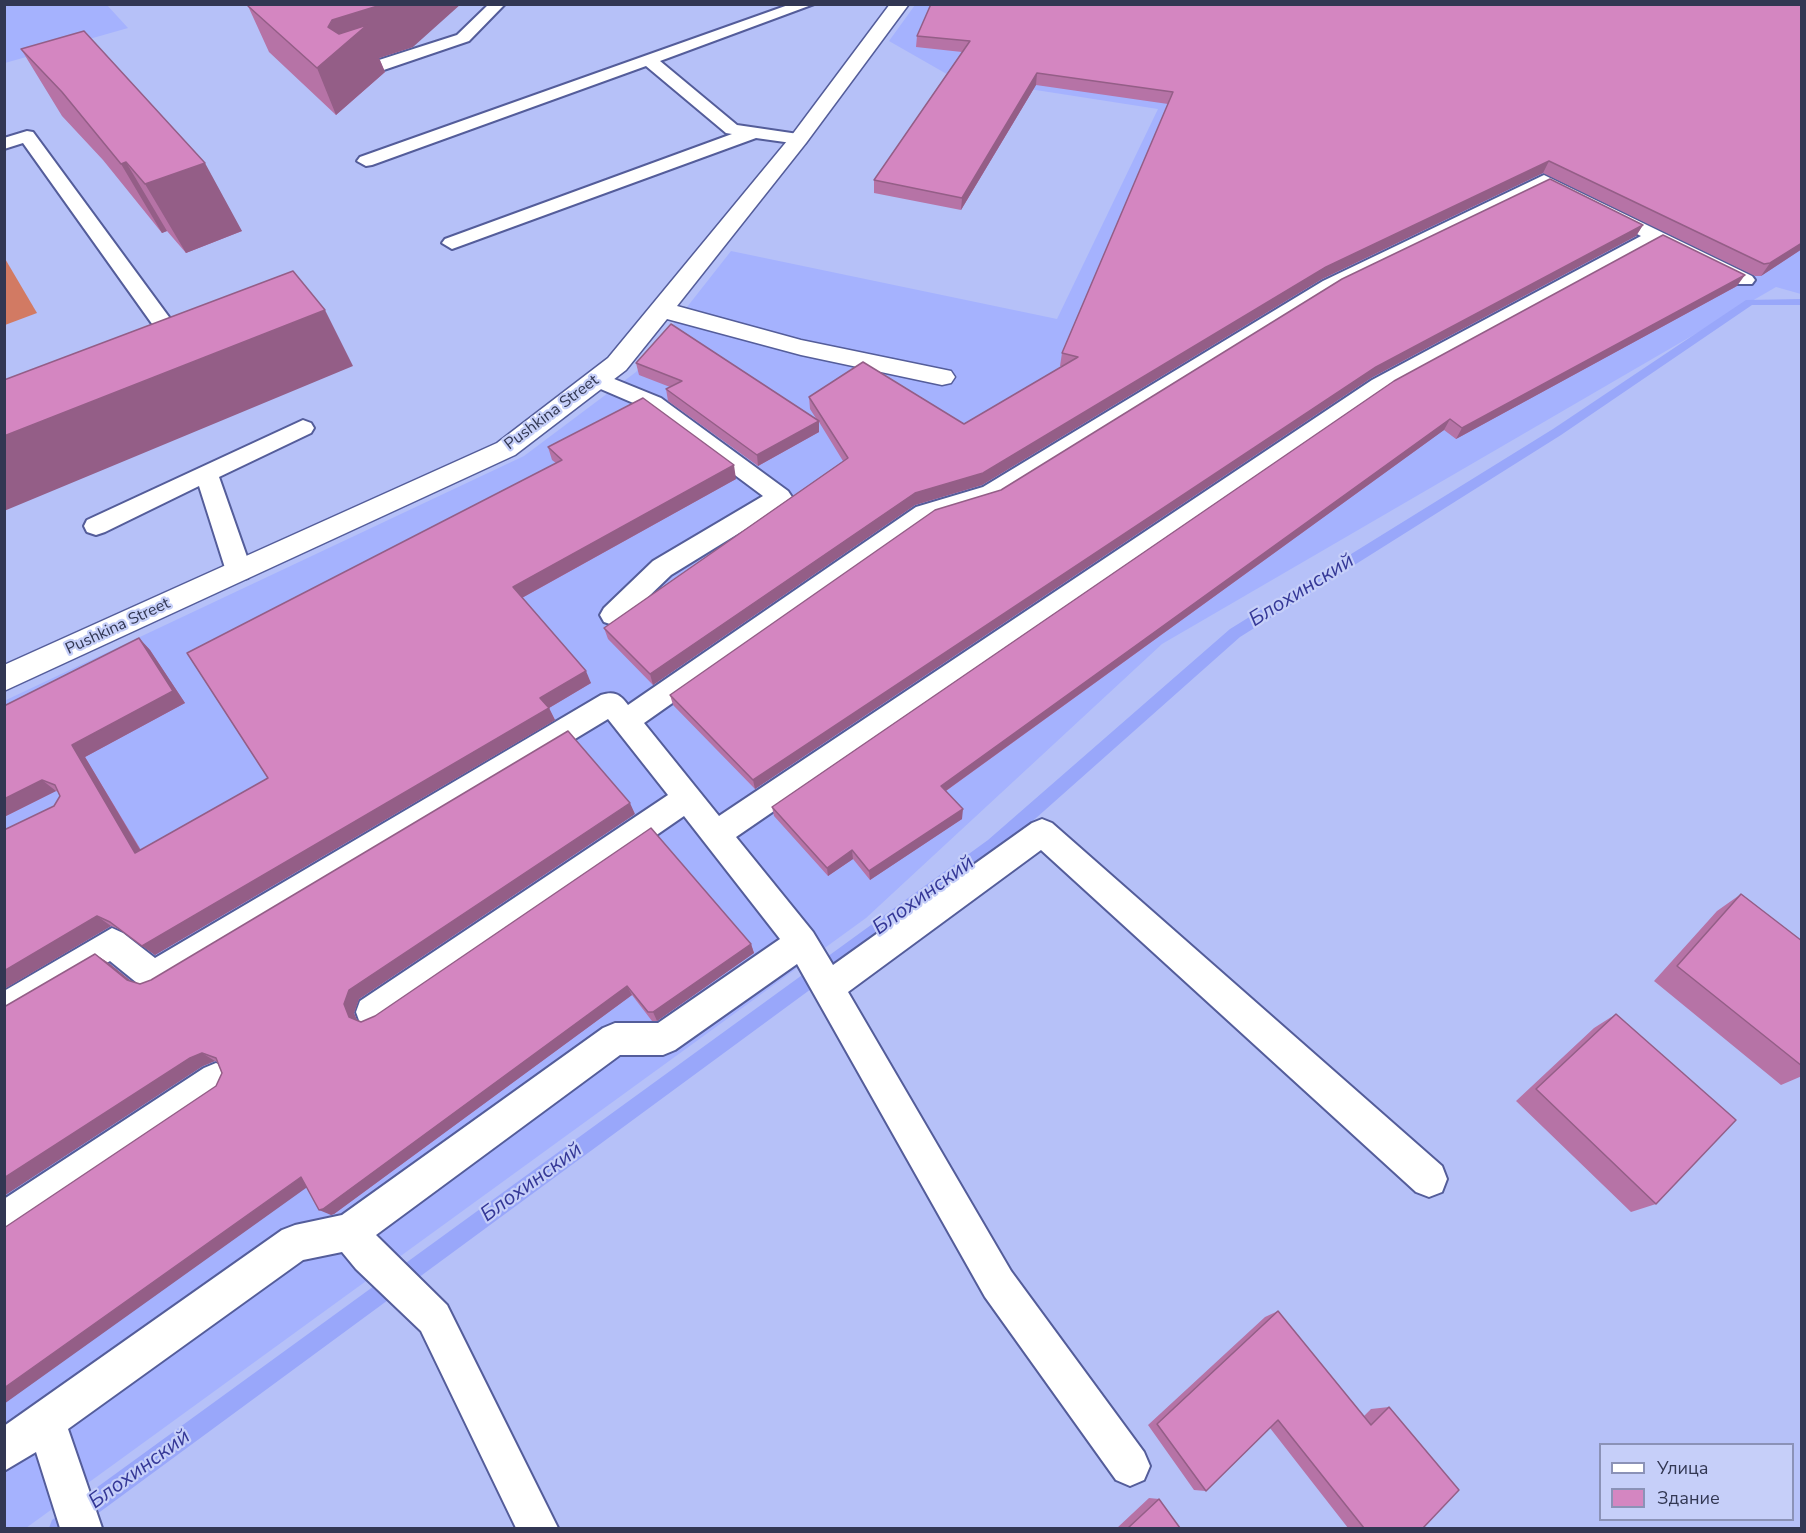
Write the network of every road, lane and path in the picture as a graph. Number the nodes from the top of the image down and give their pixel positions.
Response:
1 (498, 4) edge
2 (807, 4) edge
3 (900, 4) edge
4 (648, 60) junction
5 (357, 73) dead end
6 (755, 132) junction
7 (799, 139) junction
8 (4, 144) edge
9 (366, 161) dead end
10 (1654, 237) junction
11 (452, 243) dead end
12 (1745, 280) edge
13 (661, 309) junction
14 (141, 351) edge
15 (942, 377) dead end
16 (597, 379) junction
17 (303, 428) dead end
18 (206, 473) junction
19 (96, 526) dead end
20 (239, 571) junction
21 (613, 615) dead end
22 (4, 679) edge
23 (626, 721) junction
24 (687, 798) junction
25 (716, 834) junction
26 (804, 946) junction
27 (837, 999) junction
28 (4, 1009) edge
29 (372, 1012) dead end
30 (216, 1080) edge
31 (1429, 1179) dead end
32 (4, 1221) edge
33 (359, 1244) junction
34 (46, 1422) junction
35 (4, 1451) edge
36 (1130, 1466) dead end
37 (81, 1528) edge
38 (537, 1528) edge

1 - 5 lane
2 - 4 lane
3 - 7 street, Pushkina Street
4 - 6 lane
4 - 9 lane
6 - 7 lane
6 - 11 lane
7 - 13 street, Pushkina Street
8 - 14 lane
10 - 12 lane
10 - 23 lane
10 - 25 lane
13 - 15 street
13 - 16 street, Pushkina Street
16 - 20 street, Pushkina Street
16 - 21 lane
17 - 18 lane
18 - 19 lane
18 - 20 lane
20 - 22 street, Pushkina Street
23 - 24 lane
23 - 28 lane
24 - 25 lane
24 - 29 lane
25 - 26 lane
26 - 27 lane
26 - 33 lane
27 - 31 lane
27 - 36 lane
30 - 32 lane
33 - 34 lane
33 - 38 lane
34 - 35 lane
34 - 37 lane

